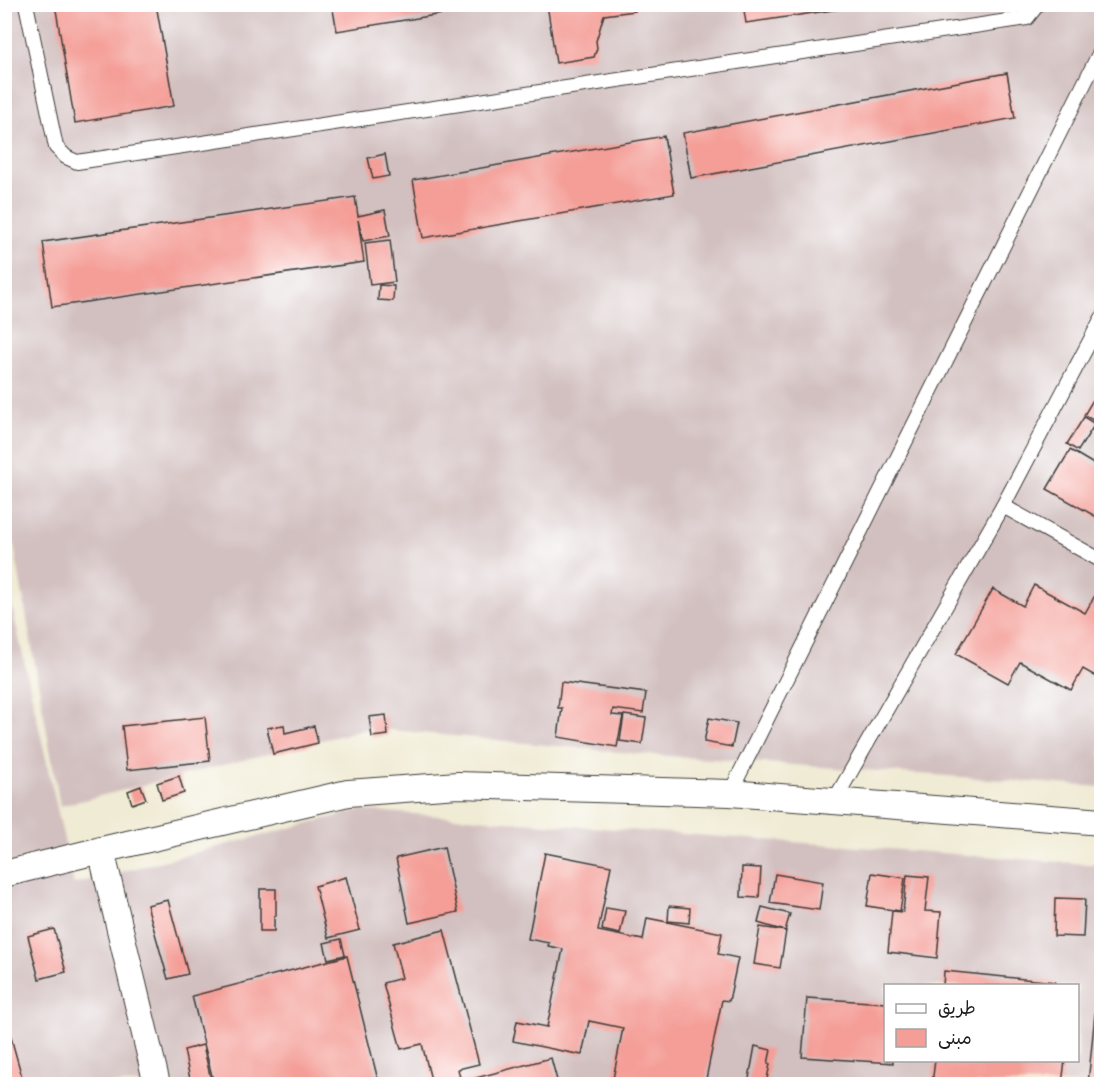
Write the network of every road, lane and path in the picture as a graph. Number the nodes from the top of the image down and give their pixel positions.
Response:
1 (26, 4) edge
2 (1038, 4) edge
3 (1101, 48) edge
4 (1101, 318) edge
5 (1003, 506) junction
6 (1101, 561) edge
7 (730, 793) junction
8 (834, 801) junction
9 (1101, 822) edge
10 (101, 850) junction
11 (4, 874) edge
12 (157, 1084) edge

1 - 2 lane
3 - 7 lane
4 - 5 lane
5 - 6 lane
5 - 8 lane
7 - 8 street
7 - 10 street
8 - 9 street
10 - 11 street
10 - 12 street

